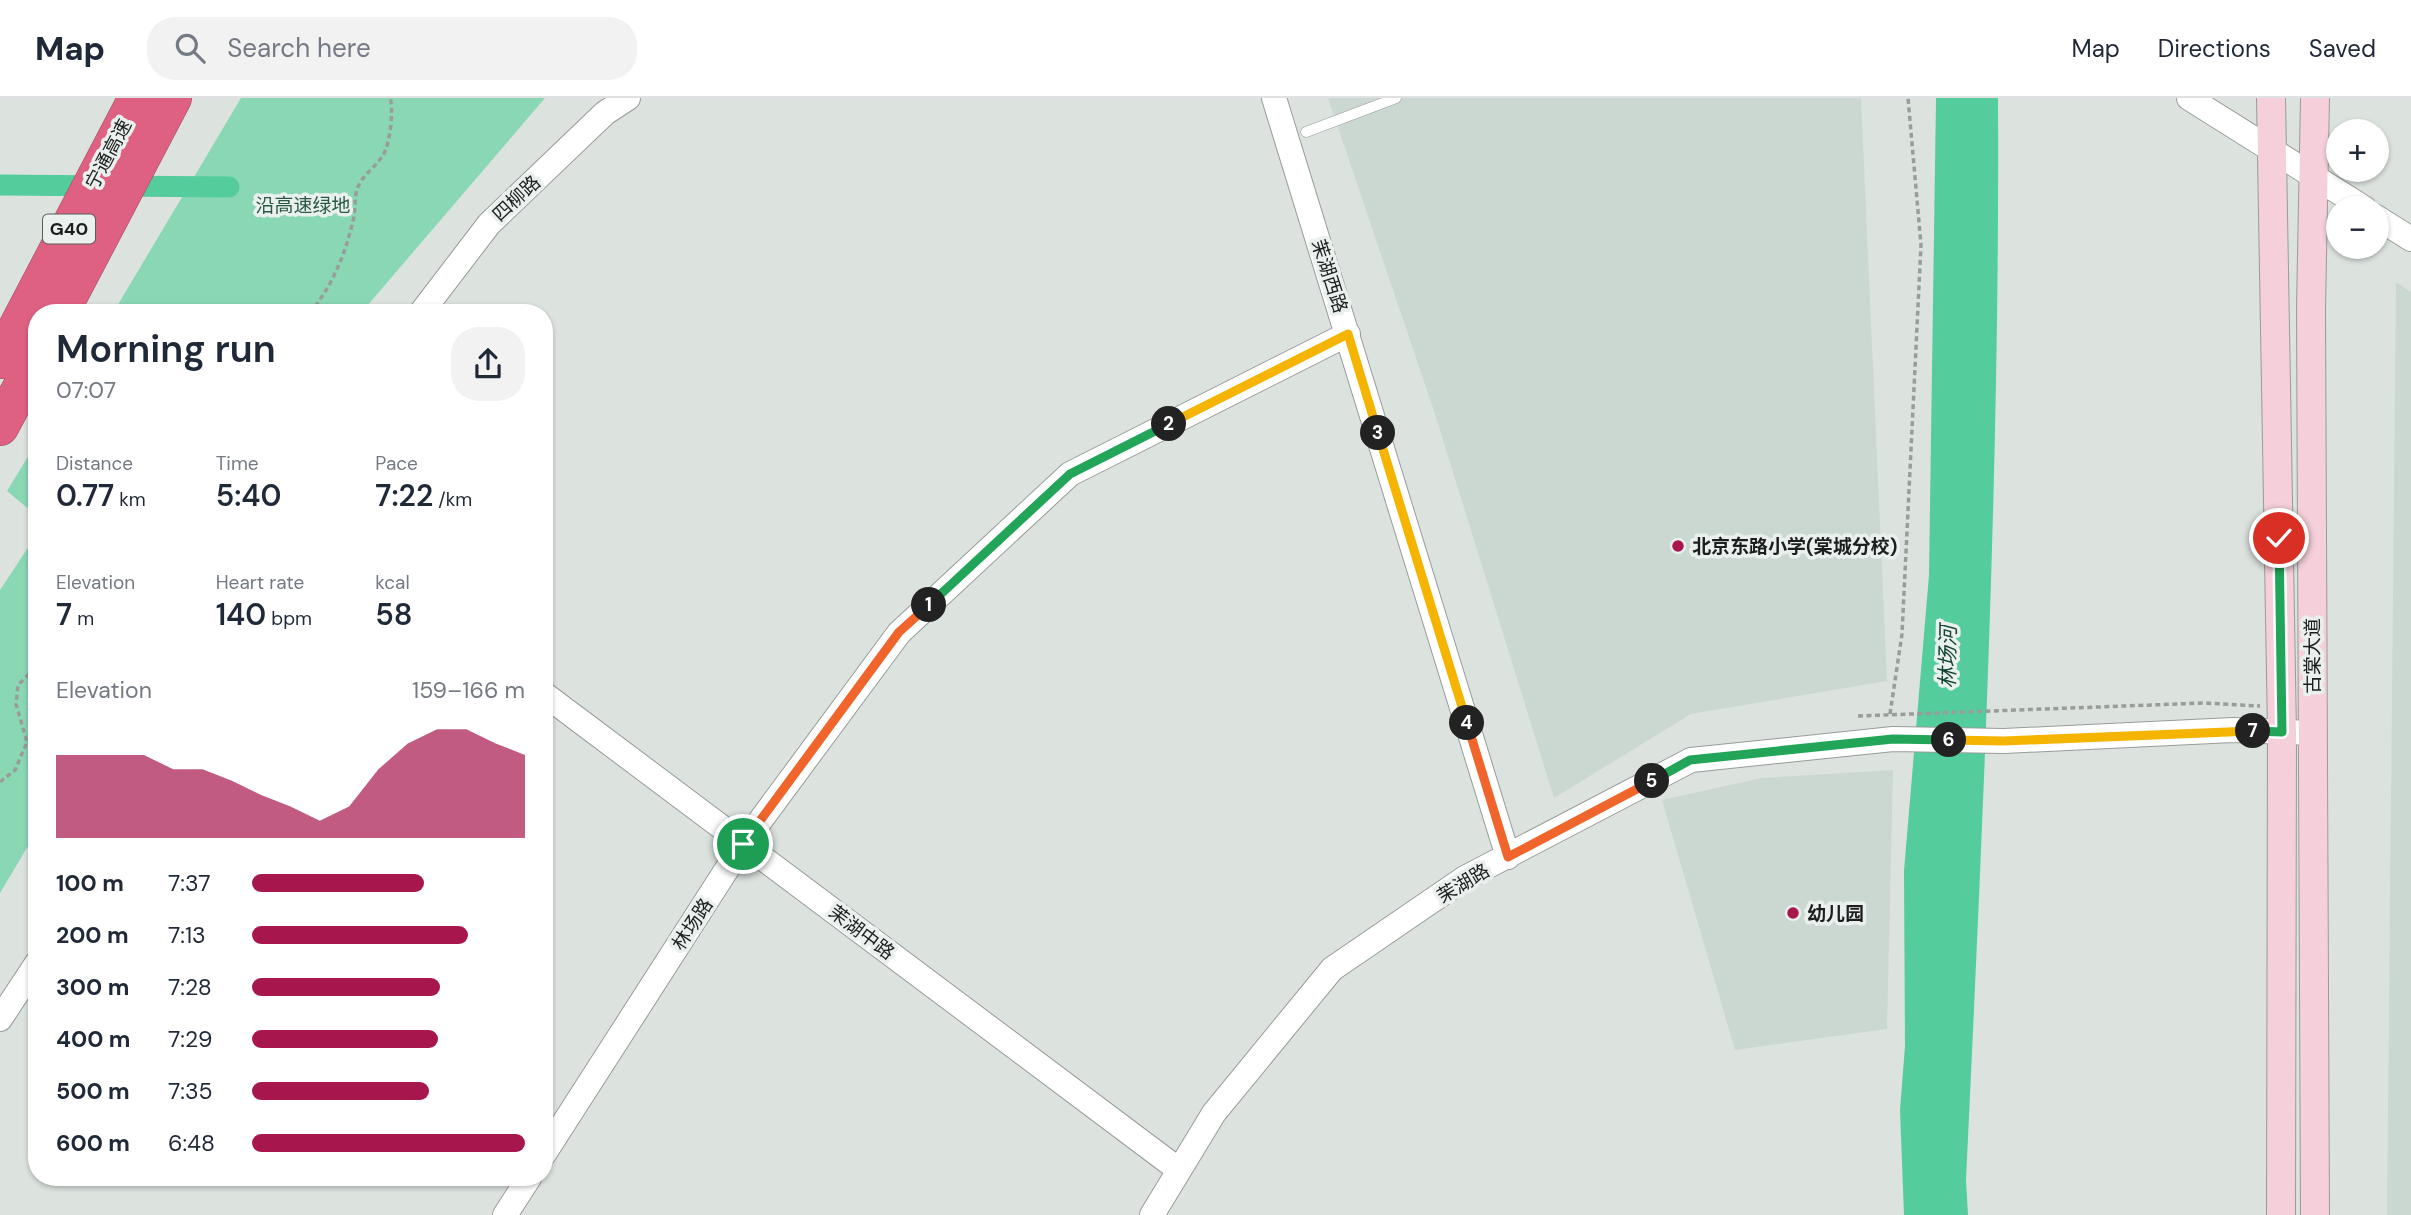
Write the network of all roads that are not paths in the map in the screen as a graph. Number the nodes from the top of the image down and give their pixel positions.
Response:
1 (137, 98) edge
2 (173, 98) edge
3 (628, 98) edge
4 (1274, 98) edge
5 (1395, 98) edge
6 (2189, 98) edge
7 (2271, 98) edge
8 (2315, 98) edge
9 (1306, 132) dead end
10 (2272, 149) junction
11 (2316, 178) junction
12 (2345, 196) edge
13 (2389, 225) edge
14 (2411, 239) edge
15 (29, 304) edge
16 (65, 304) edge
17 (428, 304) edge
18 (28, 306) edge
19 (1348, 334) junction
20 (0, 360) edge
21 (28, 375) edge
22 (0, 427) edge
23 (553, 702) edge
24 (2282, 732) junction
25 (2313, 733) junction
26 (743, 844) junction
27 (1508, 857) junction
28 (28, 977) edge
29 (0, 1019) edge
30 (553, 1140) edge
31 (1179, 1170) junction
32 (524, 1186) edge
33 (505, 1215) edge
34 (1152, 1215) edge
35 (2281, 1215) edge
36 (2315, 1215) edge

1 - 15 highway, 宁通高速 / G40
2 - 16 highway, 宁通高速 / G40
3 - 17 street, 四柳路
4 - 19 street, 茉湖西路
5 - 9 lane
6 - 10 street
7 - 10 main road, 古棠大道
8 - 11 main road, 古棠大道
10 - 11 street
10 - 24 main road, 古棠大道
11 - 12 street
11 - 25 main road, 古棠大道
13 - 14 street
18 - 20 highway, 宁通高速 / G40
19 - 26 street, 林场路
19 - 27 street, 茉湖西路
21 - 22 highway
23 - 26 street, 茉湖中路
24 - 25 street, 茉湖路
24 - 27 street, 茉湖路
24 - 35 main road, 古棠大道
25 - 36 main road, 古棠大道
26 - 30 street, 林场路
26 - 31 street, 茉湖中路
27 - 31 street, 茉湖路
28 - 29 street
31 - 34 street, 茉湖路
32 - 33 street

